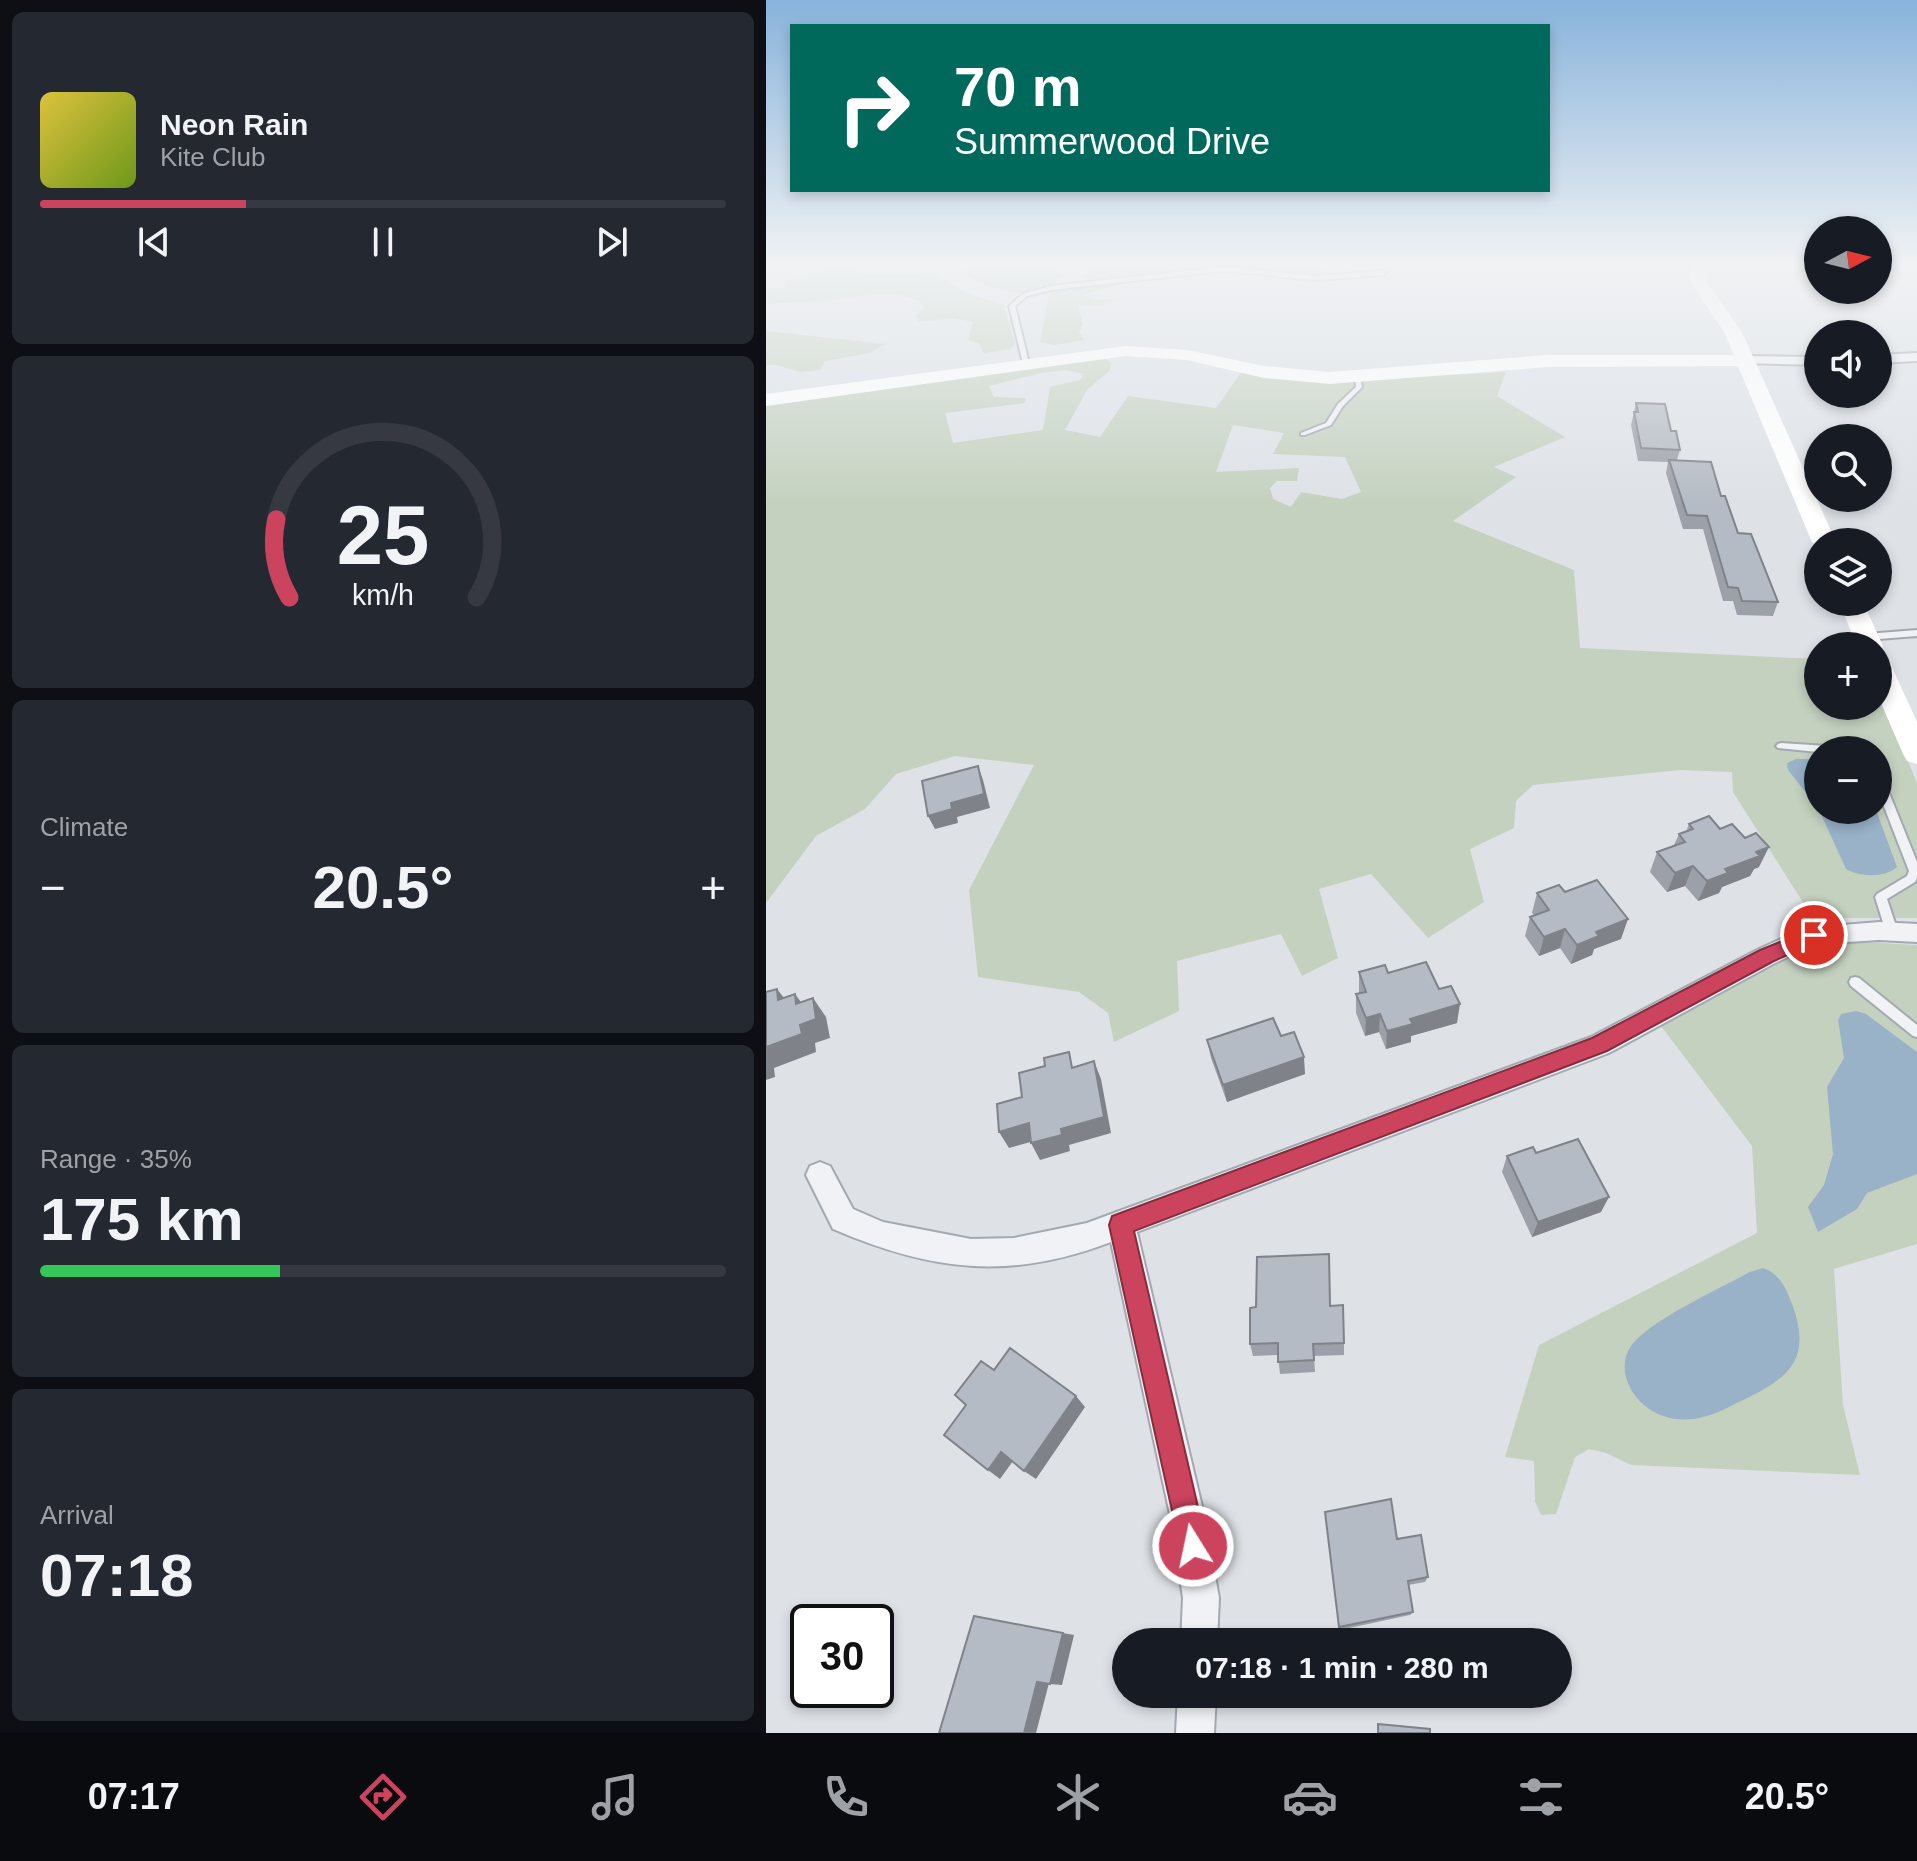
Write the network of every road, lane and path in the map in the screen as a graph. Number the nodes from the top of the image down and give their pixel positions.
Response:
1 (1021, 344) edge
2 (1738, 344) edge
3 (1917, 357) edge
4 (1892, 358) edge
5 (1746, 360) junction
6 (1804, 361) edge
7 (1026, 363) junction
8 (1357, 377) junction
9 (766, 400) edge
10 (1303, 434) dead end
11 (1818, 528) edge
12 (1917, 633) edge
13 (1892, 637) edge
14 (1892, 697) edge
15 (1781, 746) dead end
16 (1804, 748) edge
17 (1917, 754) edge
18 (1892, 806) edge
19 (1904, 932) edge
20 (1855, 982) dead end
21 (1917, 1032) edge
22 (820, 1175) dead end
23 (1121, 1225) junction
24 (1200, 1628) edge
25 (1196, 1708) edge
26 (1195, 1733) edge

1 - 7 lane
2 - 5 main road
3 - 4 street
5 - 6 street
5 - 8 main road
5 - 11 main road
7 - 8 main road
7 - 9 main road
8 - 10 lane
12 - 13 lane
14 - 17 main road
15 - 16 lane
18 - 19 lane
19 - 23 street
20 - 21 lane
22 - 23 street
23 - 24 street
25 - 26 street

